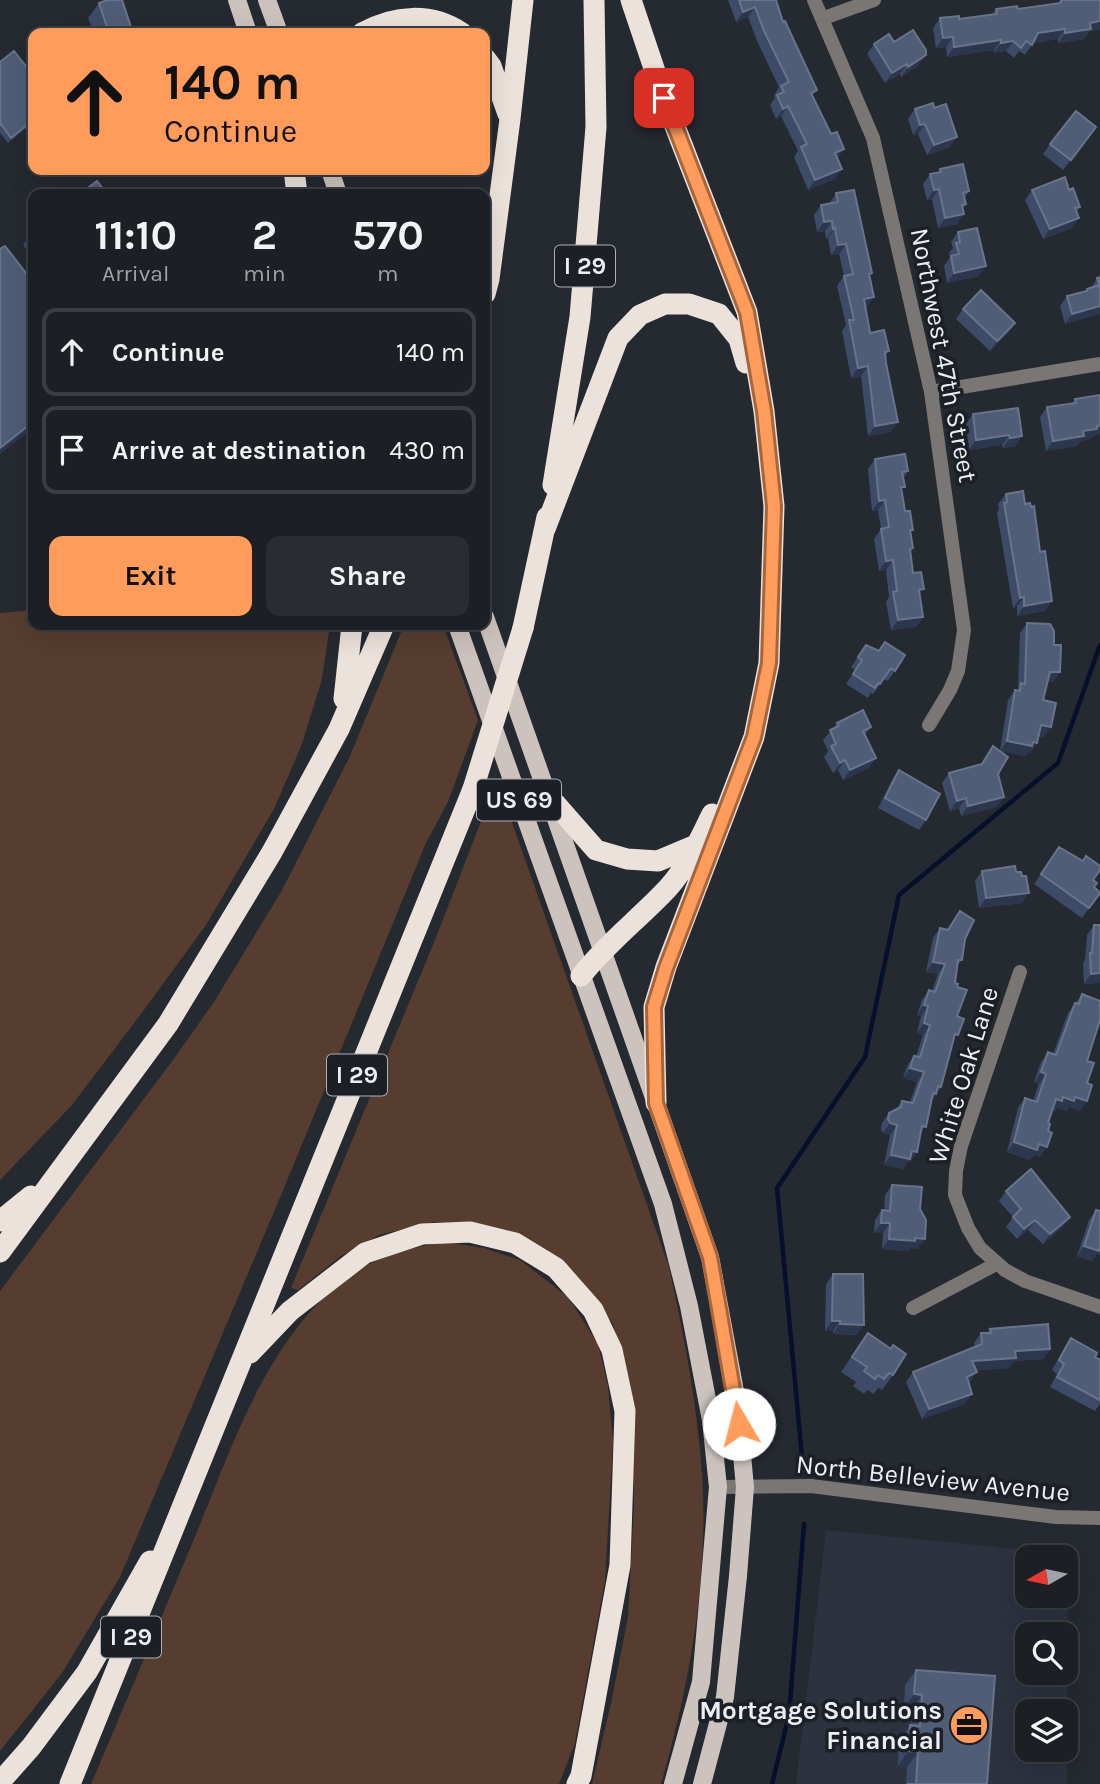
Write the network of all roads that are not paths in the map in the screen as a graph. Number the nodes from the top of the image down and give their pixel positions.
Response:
1 (237, 0) edge
2 (267, 0) edge
3 (523, 0) edge
4 (594, 0) edge
5 (631, 0) edge
6 (814, 0) edge
7 (874, 0) edge
8 (824, 18) junction
9 (246, 28) edge
10 (277, 28) edge
11 (371, 28) edge
12 (454, 28) edge
13 (490, 65) edge
14 (510, 119) junction
15 (490, 271) edge
16 (1100, 363) edge
17 (930, 392) junction
18 (545, 529) junction
19 (352, 630) edge
20 (382, 630) edge
21 (459, 630) edge
22 (490, 630) edge
23 (929, 725) dead end
24 (339, 729) junction
25 (546, 793) junction
26 (696, 845) junction
27 (602, 949) junction
28 (1020, 972) dead end
29 (581, 976) junction
30 (656, 1103) junction
31 (55, 1178) junction
32 (0, 1221) edge
33 (0, 1252) edge
34 (996, 1264) junction
35 (1100, 1307) edge
36 (913, 1308) dead end
37 (242, 1362) junction
38 (718, 1487) junction
39 (745, 1487) junction
40 (190, 1489) junction
41 (1100, 1518) edge
42 (0, 1782) edge
43 (70, 1784) edge
44 (577, 1784) edge
45 (673, 1784) edge
46 (702, 1784) edge

1 - 9 main road
2 - 10 main road
3 - 14 highway
4 - 18 highway, I 29
5 - 30 highway
6 - 8 street, Northwest 47th Street
7 - 8 street
8 - 17 street, Northwest 47th Street
11 - 12 highway
13 - 14 highway
14 - 15 highway
16 - 17 street
17 - 23 street, Northwest 47th Street
18 - 26 highway
18 - 37 highway, I 29, bridge
19 - 24 highway
20 - 24 highway
21 - 29 main road, US 69
22 - 25 main road, US 69
24 - 31 highway
25 - 26 highway
25 - 27 main road, US 69
26 - 27 highway
27 - 29 highway
27 - 30 main road, US 69
28 - 34 street, White Oak Lane
29 - 38 main road, US 69
30 - 39 main road, US 69
31 - 32 highway
31 - 33 highway
34 - 35 street, White Oak Lane
34 - 36 street
37 - 40 highway, I 29
37 - 44 highway
38 - 39 street, North Belleview Avenue
38 - 45 main road, US 69
39 - 41 street, North Belleview Avenue
39 - 46 main road, US 69
40 - 42 highway
40 - 43 highway, I 29

